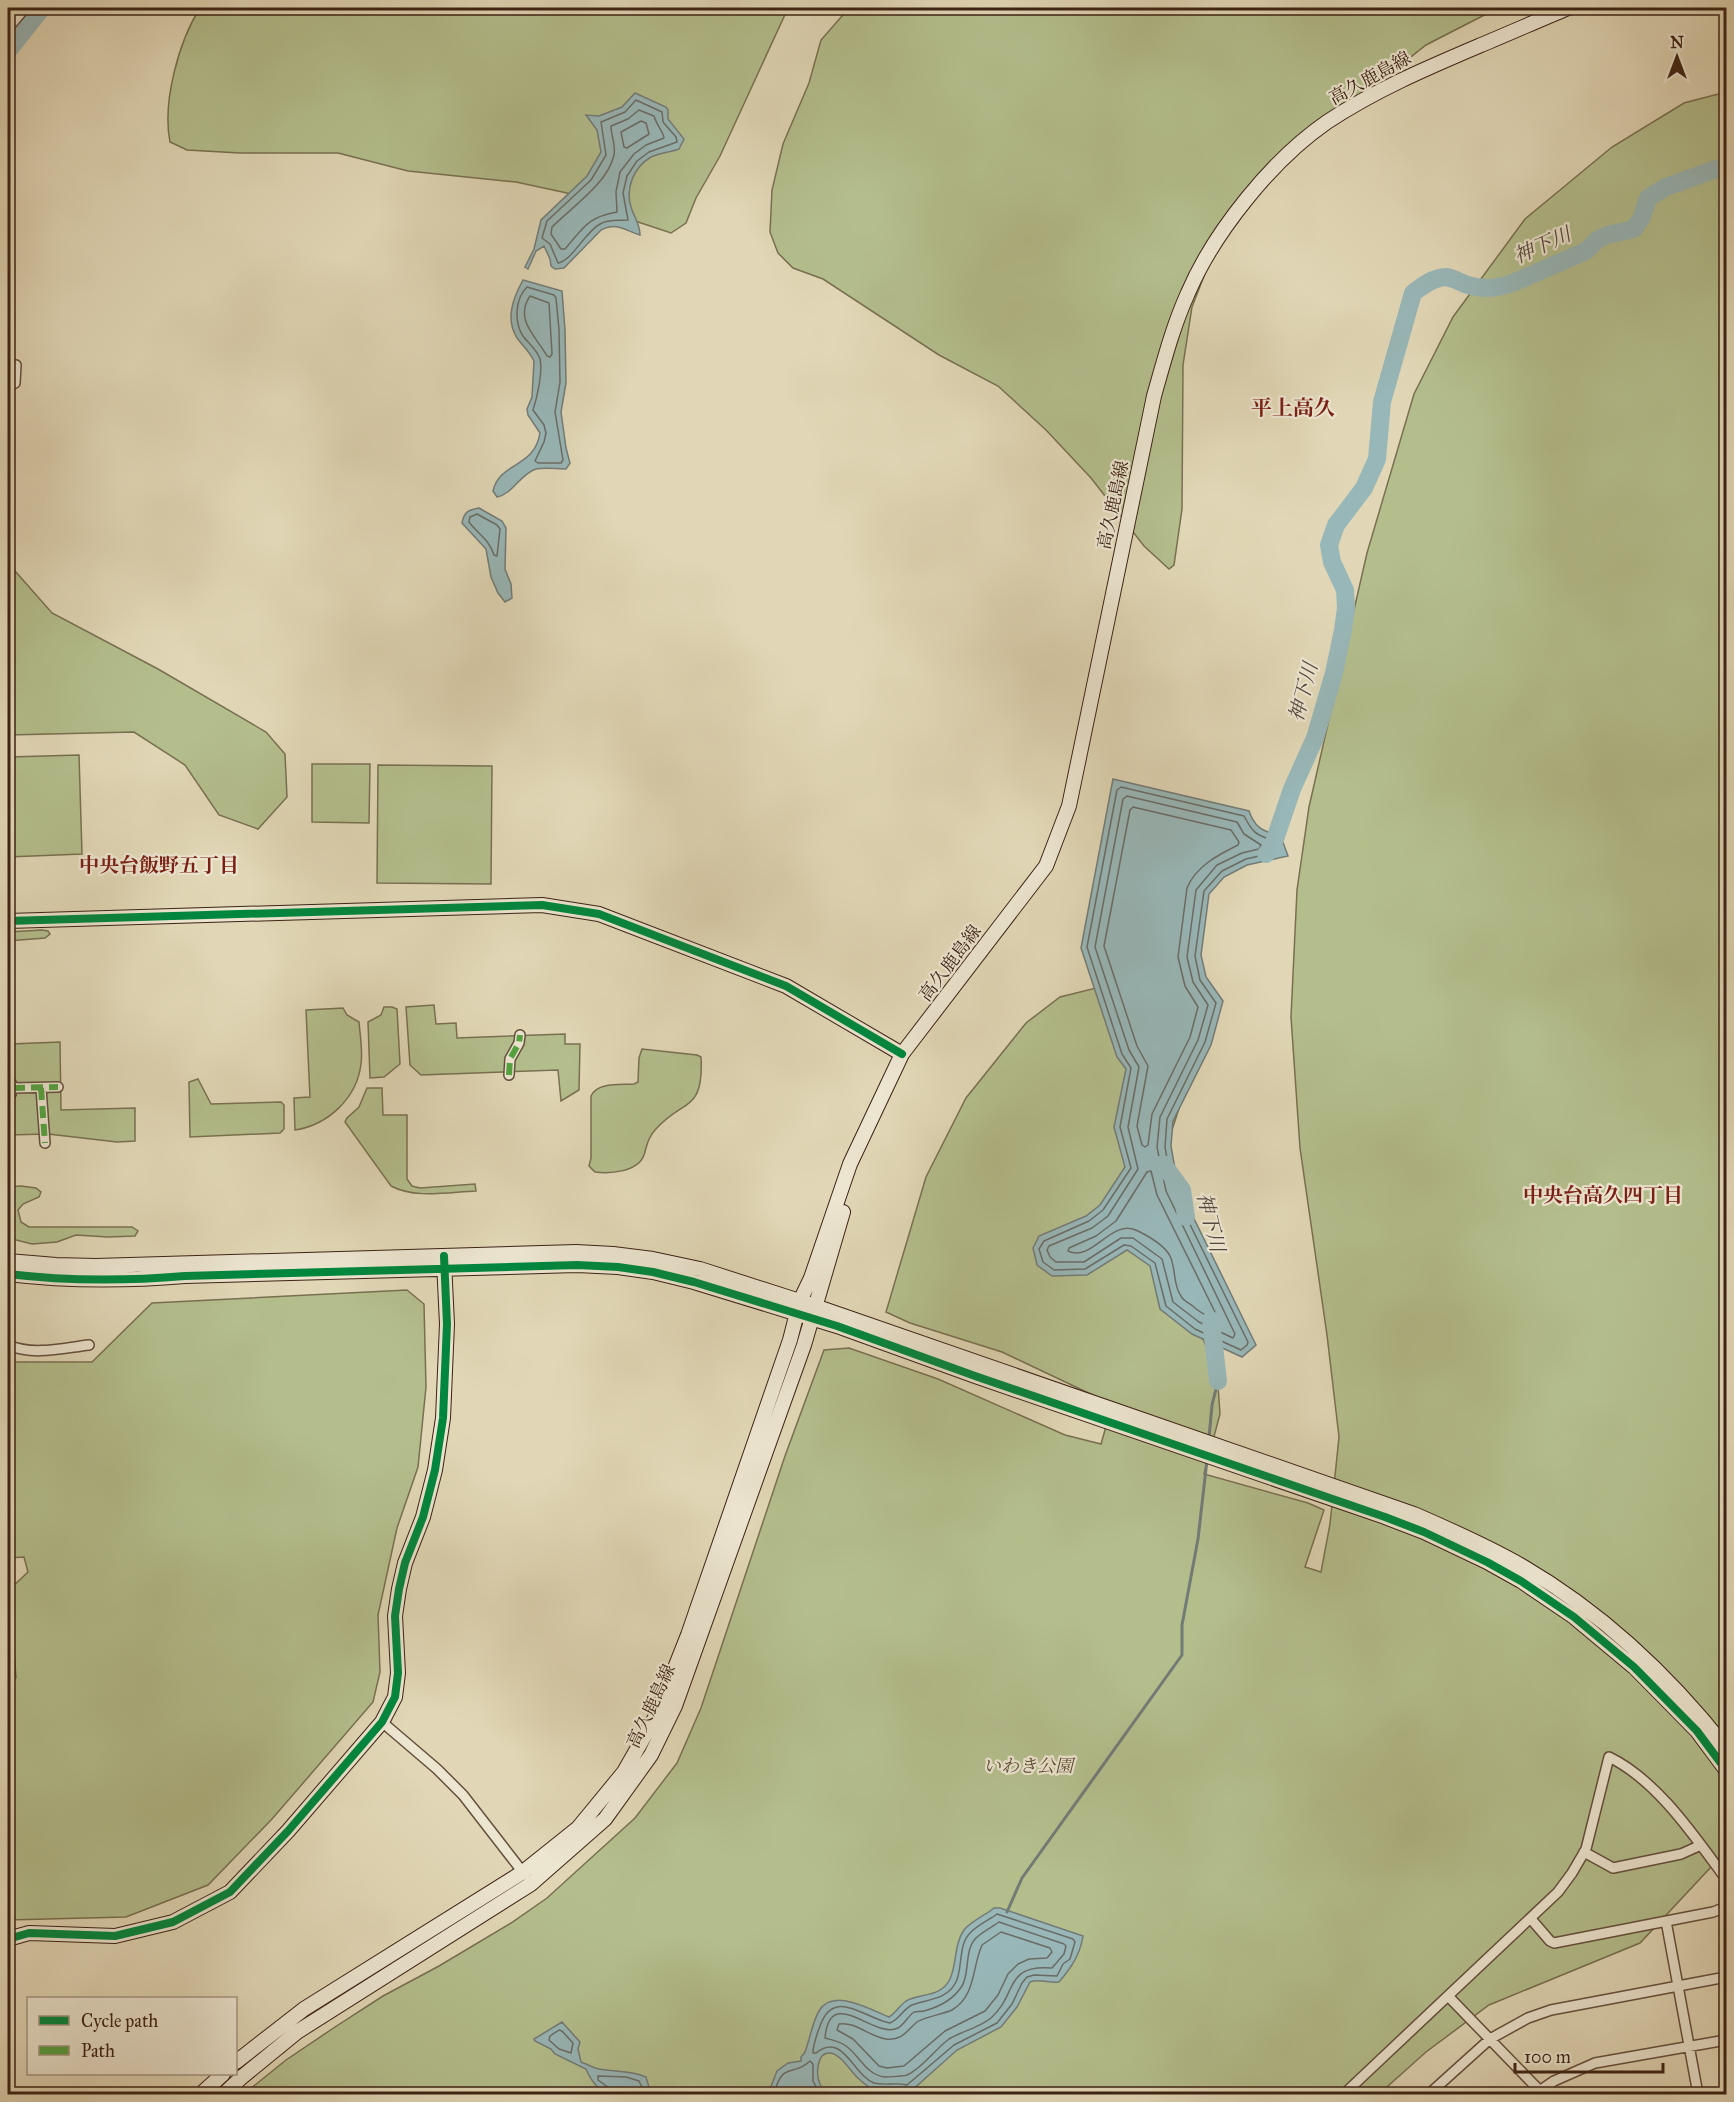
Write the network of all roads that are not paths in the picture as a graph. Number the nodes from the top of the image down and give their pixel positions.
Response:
1 (25, 8) edge
2 (1568, 8) edge
3 (8, 28) edge
4 (16, 365) dead end
5 (8, 386) edge
6 (8, 921) edge
7 (520, 1035) dead end
8 (902, 1054) junction
9 (509, 1075) dead end
10 (8, 1079) edge
11 (58, 1087) dead end
12 (13, 1088) junction
13 (41, 1088) junction
14 (8, 1097) edge
15 (45, 1143) dead end
16 (857, 1152) junction
17 (8, 1261) edge
18 (444, 1262) junction
19 (8, 1274) edge
20 (799, 1308) junction
21 (813, 1312) junction
22 (89, 1344) dead end
23 (8, 1345) edge
24 (1594, 1614) junction
25 (1585, 1626) junction
26 (382, 1722) junction
27 (1726, 1748) edge
28 (1726, 1770) edge
29 (1701, 1845) junction
30 (1584, 1852) junction
31 (527, 1878) junction
32 (1726, 1879) edge
33 (1726, 1907) edge
34 (1531, 1919) junction
35 (1666, 1921) junction
36 (8, 1939) edge
37 (1726, 1977) edge
38 (1679, 1985) junction
39 (1448, 1996) junction
40 (1490, 2039) junction
41 (1726, 2040) edge
42 (1690, 2046) junction
43 (237, 2061) edge
44 (221, 2075) edge
45 (1438, 2087) junction
46 (1538, 2093) edge
47 (201, 2094) edge
48 (224, 2094) edge
49 (1347, 2094) edge
50 (1429, 2094) edge
51 (1446, 2094) edge
52 (1698, 2094) edge

1 - 3 street
2 - 8 street, 高久鹿島線
4 - 5 street
6 - 8 street
7 - 9 street
8 - 16 street, 高久鹿島線
10 - 12 street
11 - 13 street
12 - 13 street
12 - 14 street
13 - 15 street
16 - 20 street, 高久鹿島線
16 - 21 street, 高久鹿島線
17 - 18 street
18 - 19 street
18 - 20 street
18 - 26 street
20 - 21 street
20 - 31 street, 高久鹿島線
21 - 24 street
21 - 25 street
21 - 31 street, 高久鹿島線
22 - 23 street
24 - 25 street
24 - 27 street
25 - 28 street
26 - 31 street
26 - 36 street
29 - 30 street
29 - 30 street
29 - 32 street
30 - 34 street
31 - 43 street, 高久鹿島線
31 - 48 street, 高久鹿島線
33 - 35 street
34 - 35 street
34 - 39 street
35 - 38 street
37 - 38 street
38 - 40 street
38 - 42 street
39 - 40 street
39 - 49 street
40 - 45 street
40 - 46 street
41 - 42 street
42 - 46 street
42 - 52 street
44 - 47 street
45 - 50 street
45 - 51 street

